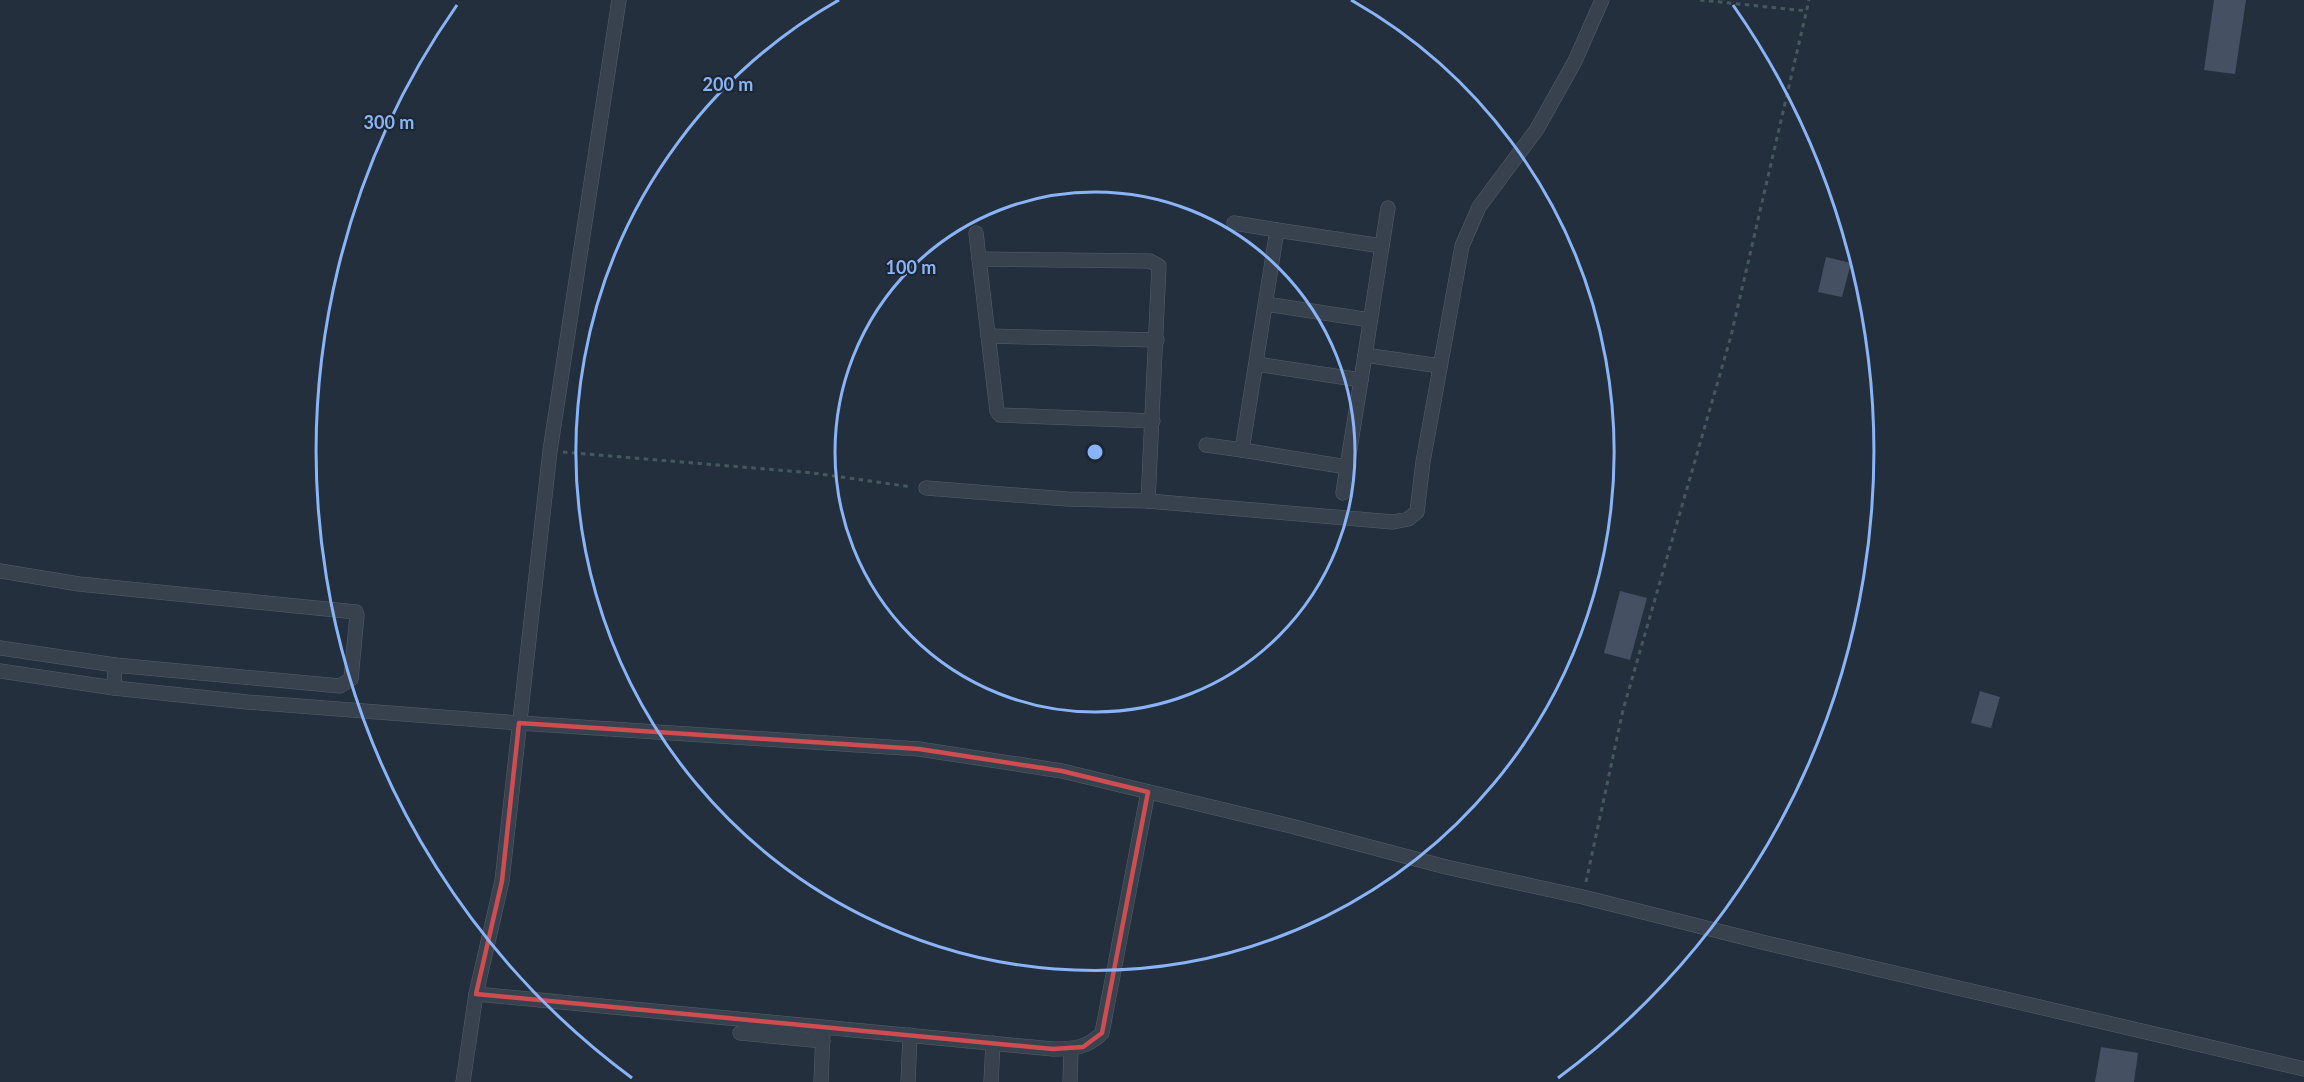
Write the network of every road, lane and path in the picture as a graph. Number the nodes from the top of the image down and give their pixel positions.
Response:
1 (619, 0) edge
2 (1602, 0) edge
3 (1700, 0) edge
4 (1809, 0) edge
5 (1807, 11) junction
6 (1388, 208) dead end
7 (1234, 223) dead end
8 (1277, 230) junction
9 (976, 233) dead end
10 (1382, 246) junction
11 (979, 259) junction
12 (1266, 304) junction
13 (1370, 320) junction
14 (988, 336) junction
15 (1156, 340) junction
16 (1365, 355) junction
17 (1256, 364) junction
18 (1440, 366) junction
19 (1361, 380) junction
20 (1153, 421) junction
21 (1206, 445) dead end
22 (1242, 450) junction
23 (550, 451) junction
24 (1347, 467) junction
25 (926, 488) joint
26 (1343, 493) dead end
27 (1148, 501) junction
28 (0, 571) edge
29 (0, 648) edge
30 (115, 665) junction
31 (0, 670) edge
32 (114, 688) junction
33 (519, 723) junction
34 (1148, 792) junction
35 (1583, 897) junction
36 (476, 993) junction
37 (740, 1033) dead end
38 (823, 1034) junction
39 (910, 1035) junction
40 (993, 1043) junction
41 (1071, 1049) junction
42 (2304, 1070) edge
43 (464, 1082) edge
44 (820, 1082) edge
45 (908, 1082) edge
46 (991, 1082) edge
47 (1070, 1082) edge

1 - 23 street
2 - 18 street
3 - 5 path
4 - 5 path
5 - 35 path
6 - 10 street
7 - 8 street
8 - 10 street
8 - 12 street
9 - 11 street
10 - 13 street
11 - 14 street
11 - 15 street
12 - 13 street
12 - 17 street
13 - 16 street
14 - 15 street
14 - 20 street
15 - 20 street
16 - 18 street
16 - 19 street
17 - 19 street
17 - 22 street
18 - 27 street
19 - 24 street
20 - 27 street
21 - 22 street
22 - 24 street
23 - 25 path
23 - 33 street
24 - 26 street
25 - 27 street
28 - 30 street
29 - 30 street
30 - 32 street
31 - 32 street
32 - 33 street
33 - 34 street
33 - 36 street
34 - 35 street
34 - 41 street
35 - 42 street
36 - 38 street
36 - 43 street
37 - 38 street
38 - 39 street
38 - 44 street
39 - 40 street
39 - 45 street
40 - 41 street
40 - 46 street
41 - 47 street

